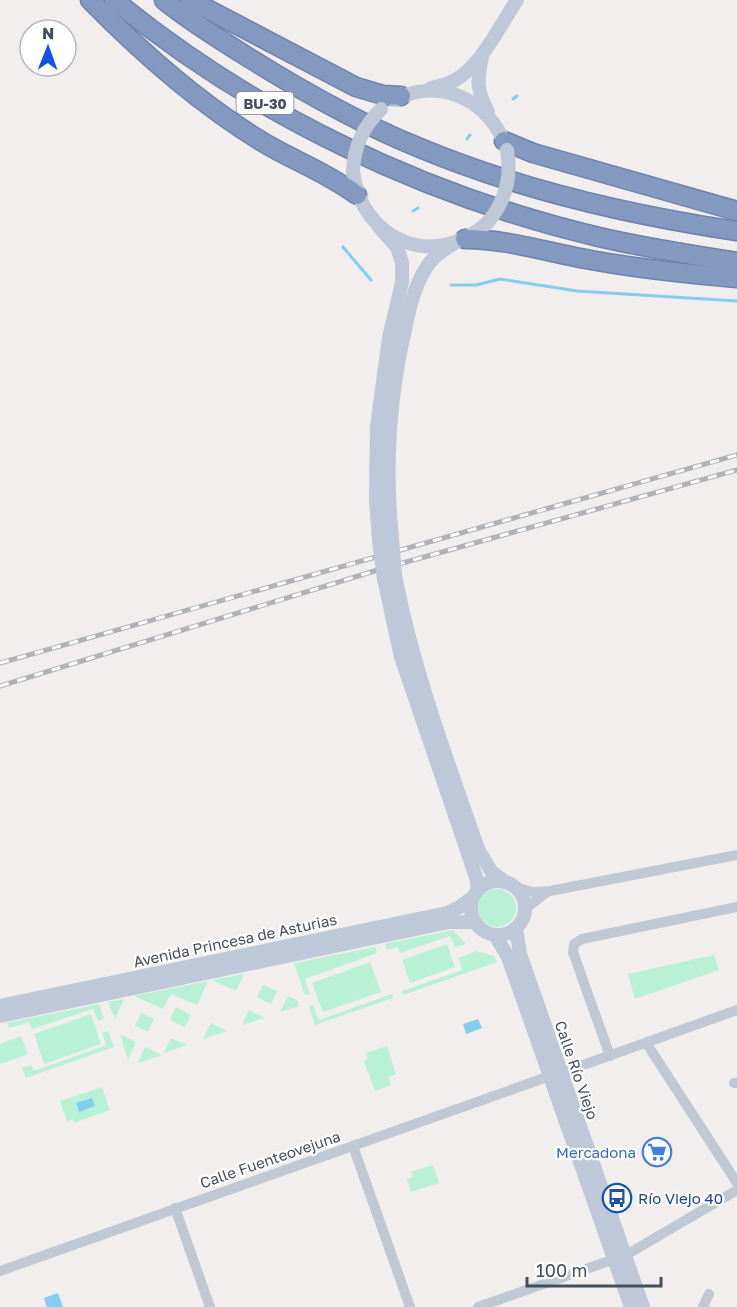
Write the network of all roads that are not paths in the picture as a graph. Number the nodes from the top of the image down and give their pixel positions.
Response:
1 (90, 0) edge
2 (114, 0) edge
3 (164, 0) edge
4 (190, 0) edge
5 (517, 0) edge
6 (483, 54) junction
7 (408, 94) junction
8 (491, 119) junction
9 (505, 145) junction
10 (357, 195) junction
11 (737, 211) edge
12 (379, 227) junction
13 (737, 231) edge
14 (461, 240) junction
15 (737, 262) edge
16 (737, 278) edge
17 (385, 540) junction
18 (390, 577) junction
19 (737, 855) edge
20 (510, 885) junction
21 (550, 891) junction
22 (475, 893) junction
23 (737, 907) edge
24 (525, 909) junction
25 (474, 922) junction
26 (516, 928) junction
27 (495, 935) junction
28 (0, 1006) edge
29 (737, 1010) edge
30 (0, 1016) edge
31 (647, 1044) junction
32 (610, 1056) junction
33 (555, 1075) junction
34 (353, 1146) junction
35 (737, 1183) edge
36 (737, 1190) edge
37 (176, 1209) junction
38 (620, 1257) junction
39 (0, 1270) edge
40 (709, 1294) dead end
41 (210, 1307) edge
42 (410, 1307) edge
43 (477, 1307) edge
44 (631, 1307) edge
45 (643, 1307) edge
46 (703, 1307) edge

1 - 10 highway
2 - 15 highway, BU-30
3 - 13 highway, BU-30
4 - 7 highway
5 - 6 main road
6 - 7 main road
6 - 8 main road
7 - 8 main road
7 - 10 main road, bridge
8 - 9 main road
9 - 11 highway
9 - 14 main road, bridge
10 - 12 main road
12 - 14 main road
12 - 17 main road
14 - 16 highway
14 - 17 main road
17 - 18 main road, bridge
18 - 20 main road
18 - 22 main road
19 - 21 street
20 - 21 street
20 - 22 main road
20 - 24 main road
21 - 24 street
22 - 25 main road
22 - 28 main road, Avenida Princesa de Asturias
23 - 32 street
24 - 26 main road
25 - 27 main road
25 - 30 main road, Avenida Princesa de Asturias
26 - 27 main road
26 - 33 main road, Calle Río Viejo
27 - 33 main road, Calle Río Viejo
29 - 31 street, Calle Fuenteovejuna
31 - 32 street, Calle Fuenteovejuna
31 - 35 street
32 - 33 street, Calle Fuenteovejuna
33 - 34 street, Calle Fuenteovejuna
33 - 38 main road, Calle Río Viejo
34 - 37 street, Calle Fuenteovejuna
34 - 42 street
36 - 38 street
37 - 39 street, Calle Fuenteovejuna
37 - 41 street
38 - 43 street
38 - 44 main road, Calle Río Viejo
38 - 45 main road, Calle Río Viejo
40 - 46 street

